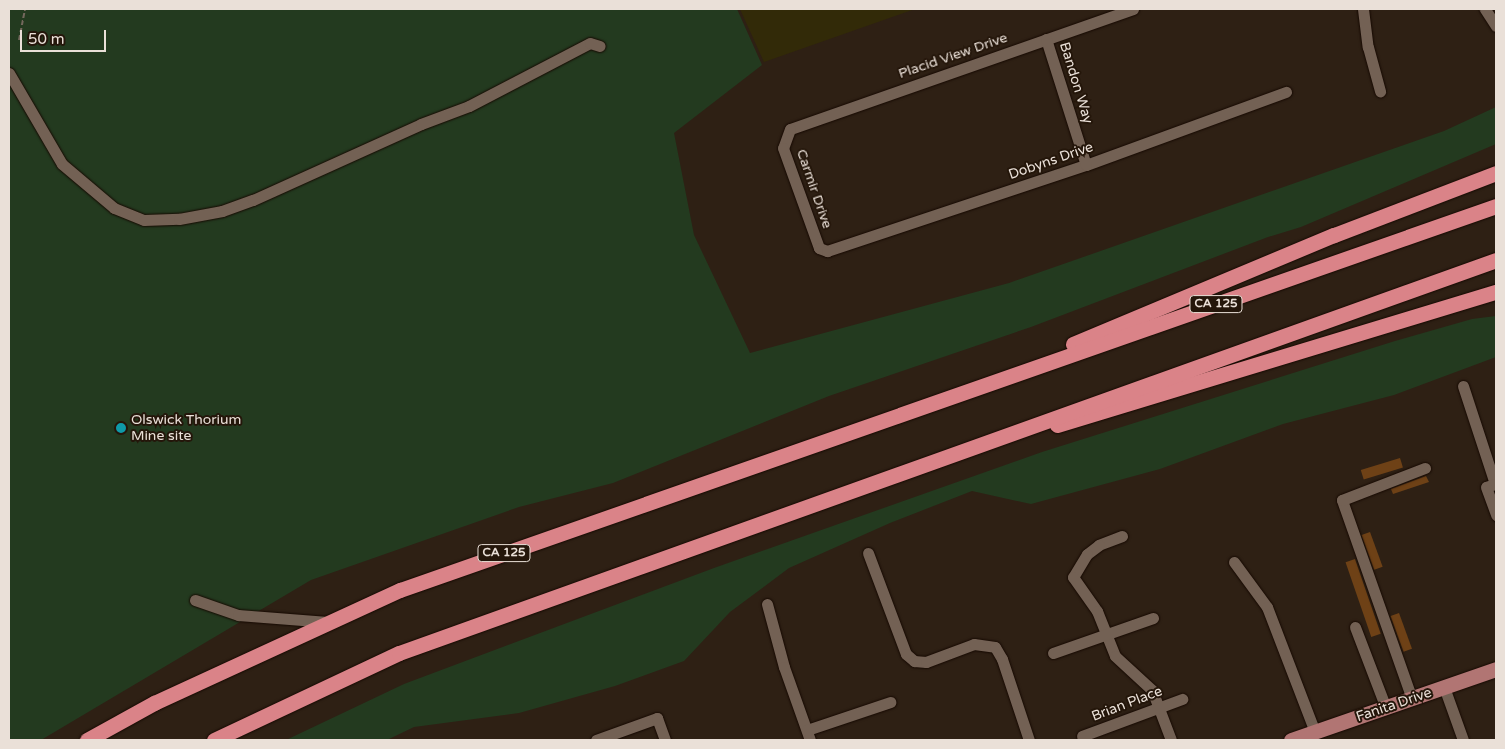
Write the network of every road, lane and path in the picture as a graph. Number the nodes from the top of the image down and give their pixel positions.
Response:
1 (25, 9) edge
2 (1133, 9) edge
3 (1363, 9) edge
4 (1485, 9) edge
5 (1496, 26) edge
6 (1046, 39) junction
7 (19, 40) dead end
8 (600, 46) dead end
9 (9, 73) edge
10 (1380, 91) dead end
11 (1286, 92) dead end
12 (786, 136) joint
13 (1086, 165) junction
14 (1496, 173) edge
15 (1496, 206) edge
16 (823, 251) joint
17 (1496, 260) edge
18 (1496, 292) edge
19 (1463, 386) dead end
20 (936, 402) junction
21 (1026, 429) junction
22 (1425, 468) dead end
23 (1496, 515) edge
24 (1122, 536) dead end
25 (868, 552) dead end
26 (1234, 562) dead end
27 (195, 600) dead end
28 (767, 604) dead end
29 (1153, 618) dead end
30 (328, 622) junction
31 (1356, 627) dead end
32 (1106, 635) junction
33 (1053, 653) dead end
34 (1496, 669) edge
35 (1444, 687) junction
36 (1182, 699) dead end
37 (1412, 699) junction
38 (890, 702) dead end
39 (1158, 708) junction
40 (1386, 708) junction
41 (1315, 732) junction
42 (809, 735) edge
43 (1082, 736) dead end
44 (87, 740) edge
45 (214, 740) edge
46 (596, 740) edge
47 (664, 740) edge
48 (1029, 740) edge
49 (1171, 740) edge
50 (1291, 740) edge
51 (1463, 740) edge

1 - 7 path
2 - 6 street, Placid View Drive
3 - 10 street
4 - 5 street
6 - 12 street, Placid View Drive
6 - 13 street, Bandon Way
8 - 9 street
11 - 13 street, Dobyns Drive
12 - 16 street, Carmir Drive
13 - 16 street, Dobyns Drive
14 - 20 highway
15 - 20 highway, CA 125
17 - 21 highway
18 - 21 highway
19 - 23 street
20 - 30 highway, CA 125
21 - 45 highway
22 - 37 street
24 - 32 street
25 - 48 street
26 - 41 street
27 - 30 street
28 - 42 street
29 - 32 street
30 - 44 highway, CA 125
31 - 40 street
32 - 33 street
32 - 39 street
34 - 35 main road, Fanita Drive
35 - 37 main road, Fanita Drive
35 - 51 street
36 - 39 street, Brian Place
37 - 40 main road, Fanita Drive
38 - 42 street
39 - 43 street, Brian Place
39 - 49 street
40 - 41 main road, Fanita Drive
41 - 50 main road, Fanita Drive
46 - 47 street

